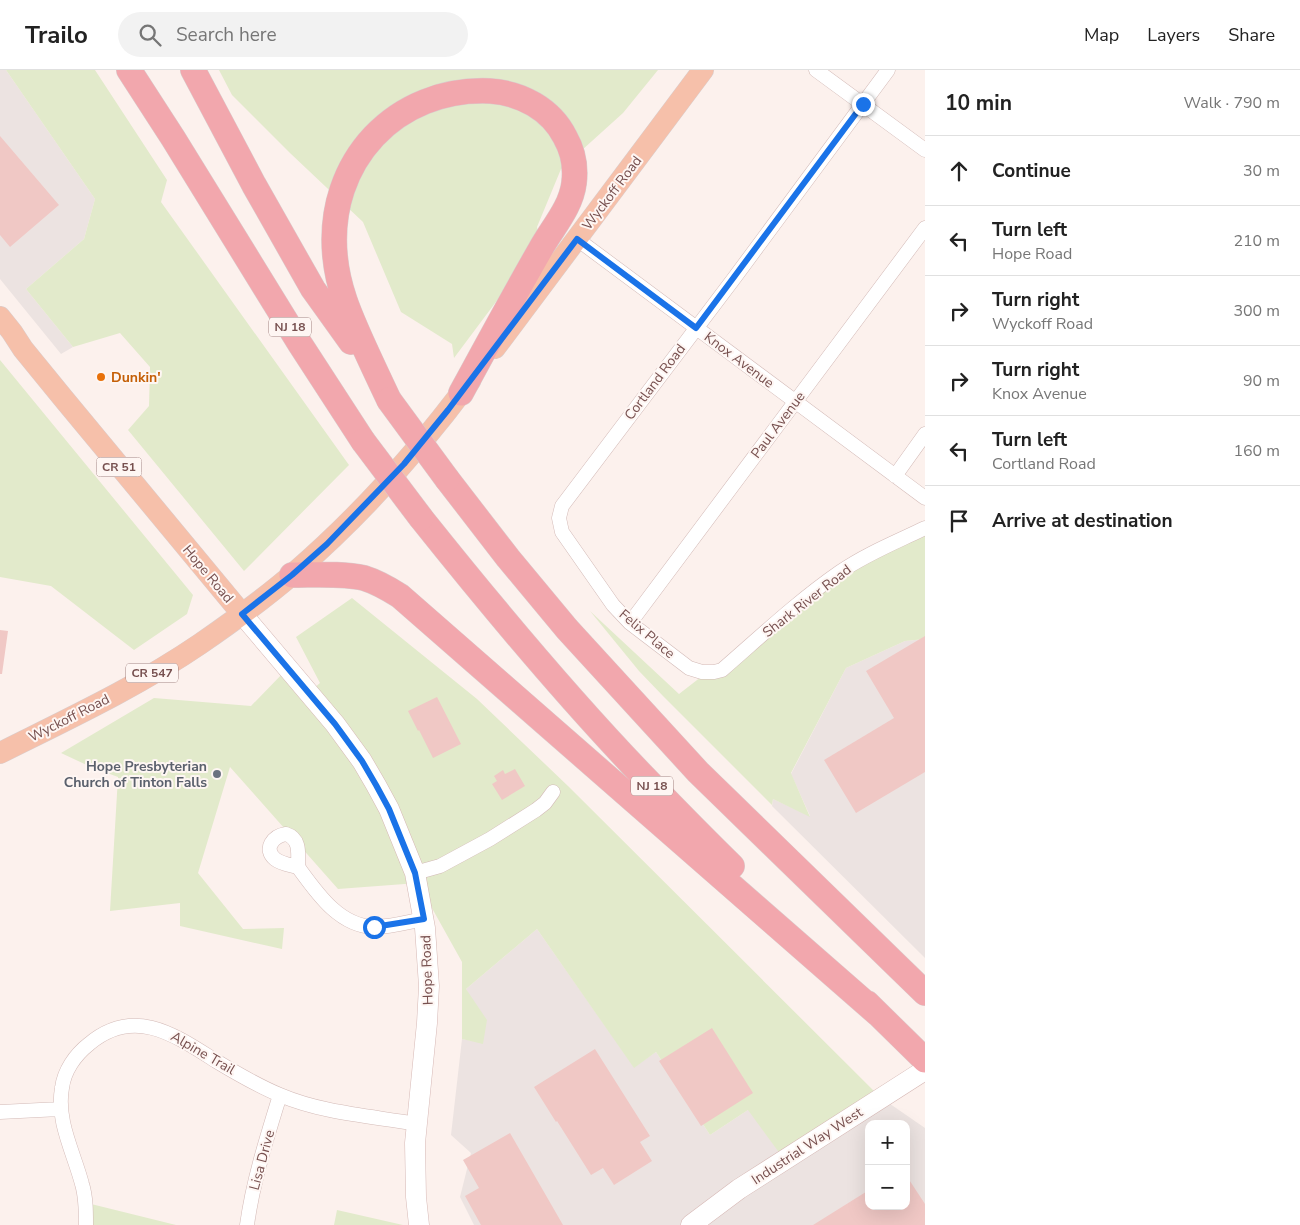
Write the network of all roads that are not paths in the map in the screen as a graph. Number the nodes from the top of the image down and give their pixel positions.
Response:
1 (129, 70) edge
2 (193, 70) edge
3 (703, 70) edge
4 (816, 70) edge
5 (888, 70) edge
6 (863, 104) junction
7 (925, 150) edge
8 (925, 228) edge
9 (577, 239) junction
10 (0, 317) edge
11 (696, 328) junction
12 (385, 392) junction
13 (461, 393) junction
14 (796, 402) junction
15 (925, 434) edge
16 (896, 476) junction
17 (925, 498) edge
18 (559, 518) joint
19 (925, 528) edge
20 (292, 575) junction
21 (242, 614) junction
22 (630, 623) junction
23 (722, 670) joint
24 (0, 753) edge
25 (553, 792) dead end
26 (298, 868) dead end
27 (415, 873) junction
28 (424, 919) junction
29 (925, 993) edge
30 (878, 1014) junction
31 (925, 1060) edge
32 (925, 1070) edge
33 (280, 1095) junction
34 (60, 1108) junction
35 (0, 1112) edge
36 (417, 1124) junction
37 (86, 1225) edge
38 (248, 1225) edge
39 (419, 1225) edge
40 (691, 1225) edge

1 - 30 highway, NJ 18, bridge
2 - 12 highway, NJ 18
3 - 9 main road, Wyckoff Road / CR 547
4 - 6 street
5 - 6 street, Cortland Road
6 - 7 street
6 - 11 street, Cortland Road
8 - 14 street, Paul Avenue
9 - 11 street, Knox Avenue
9 - 13 main road, Wyckoff Road / CR 547
10 - 21 main road, Hope Road / CR 51
11 - 14 street, Knox Avenue
11 - 18 street, Cortland Road
12 - 13 highway
12 - 29 highway, NJ 18, bridge
13 - 20 main road, Wyckoff Road / CR 547
14 - 16 street, Knox Avenue
14 - 22 street, Paul Avenue
15 - 16 street
16 - 17 street, Knox Avenue
18 - 22 street, Felix Place
19 - 23 street, Shark River Road
20 - 21 main road, Wyckoff Road / CR 547
20 - 30 highway
21 - 24 main road, Wyckoff Road / CR 547
21 - 27 street, Hope Road
22 - 23 street, Felix Place
25 - 27 street
26 - 28 street
27 - 28 street, Hope Road
28 - 36 street, Hope Road
30 - 31 highway, NJ 18
32 - 40 street, Industrial Way West
33 - 34 street, Alpine Trail
33 - 36 street, Alpine Trail
33 - 38 street, Lisa Drive
34 - 35 street
34 - 37 street, Alpine Trail
36 - 39 street, Hope Road

